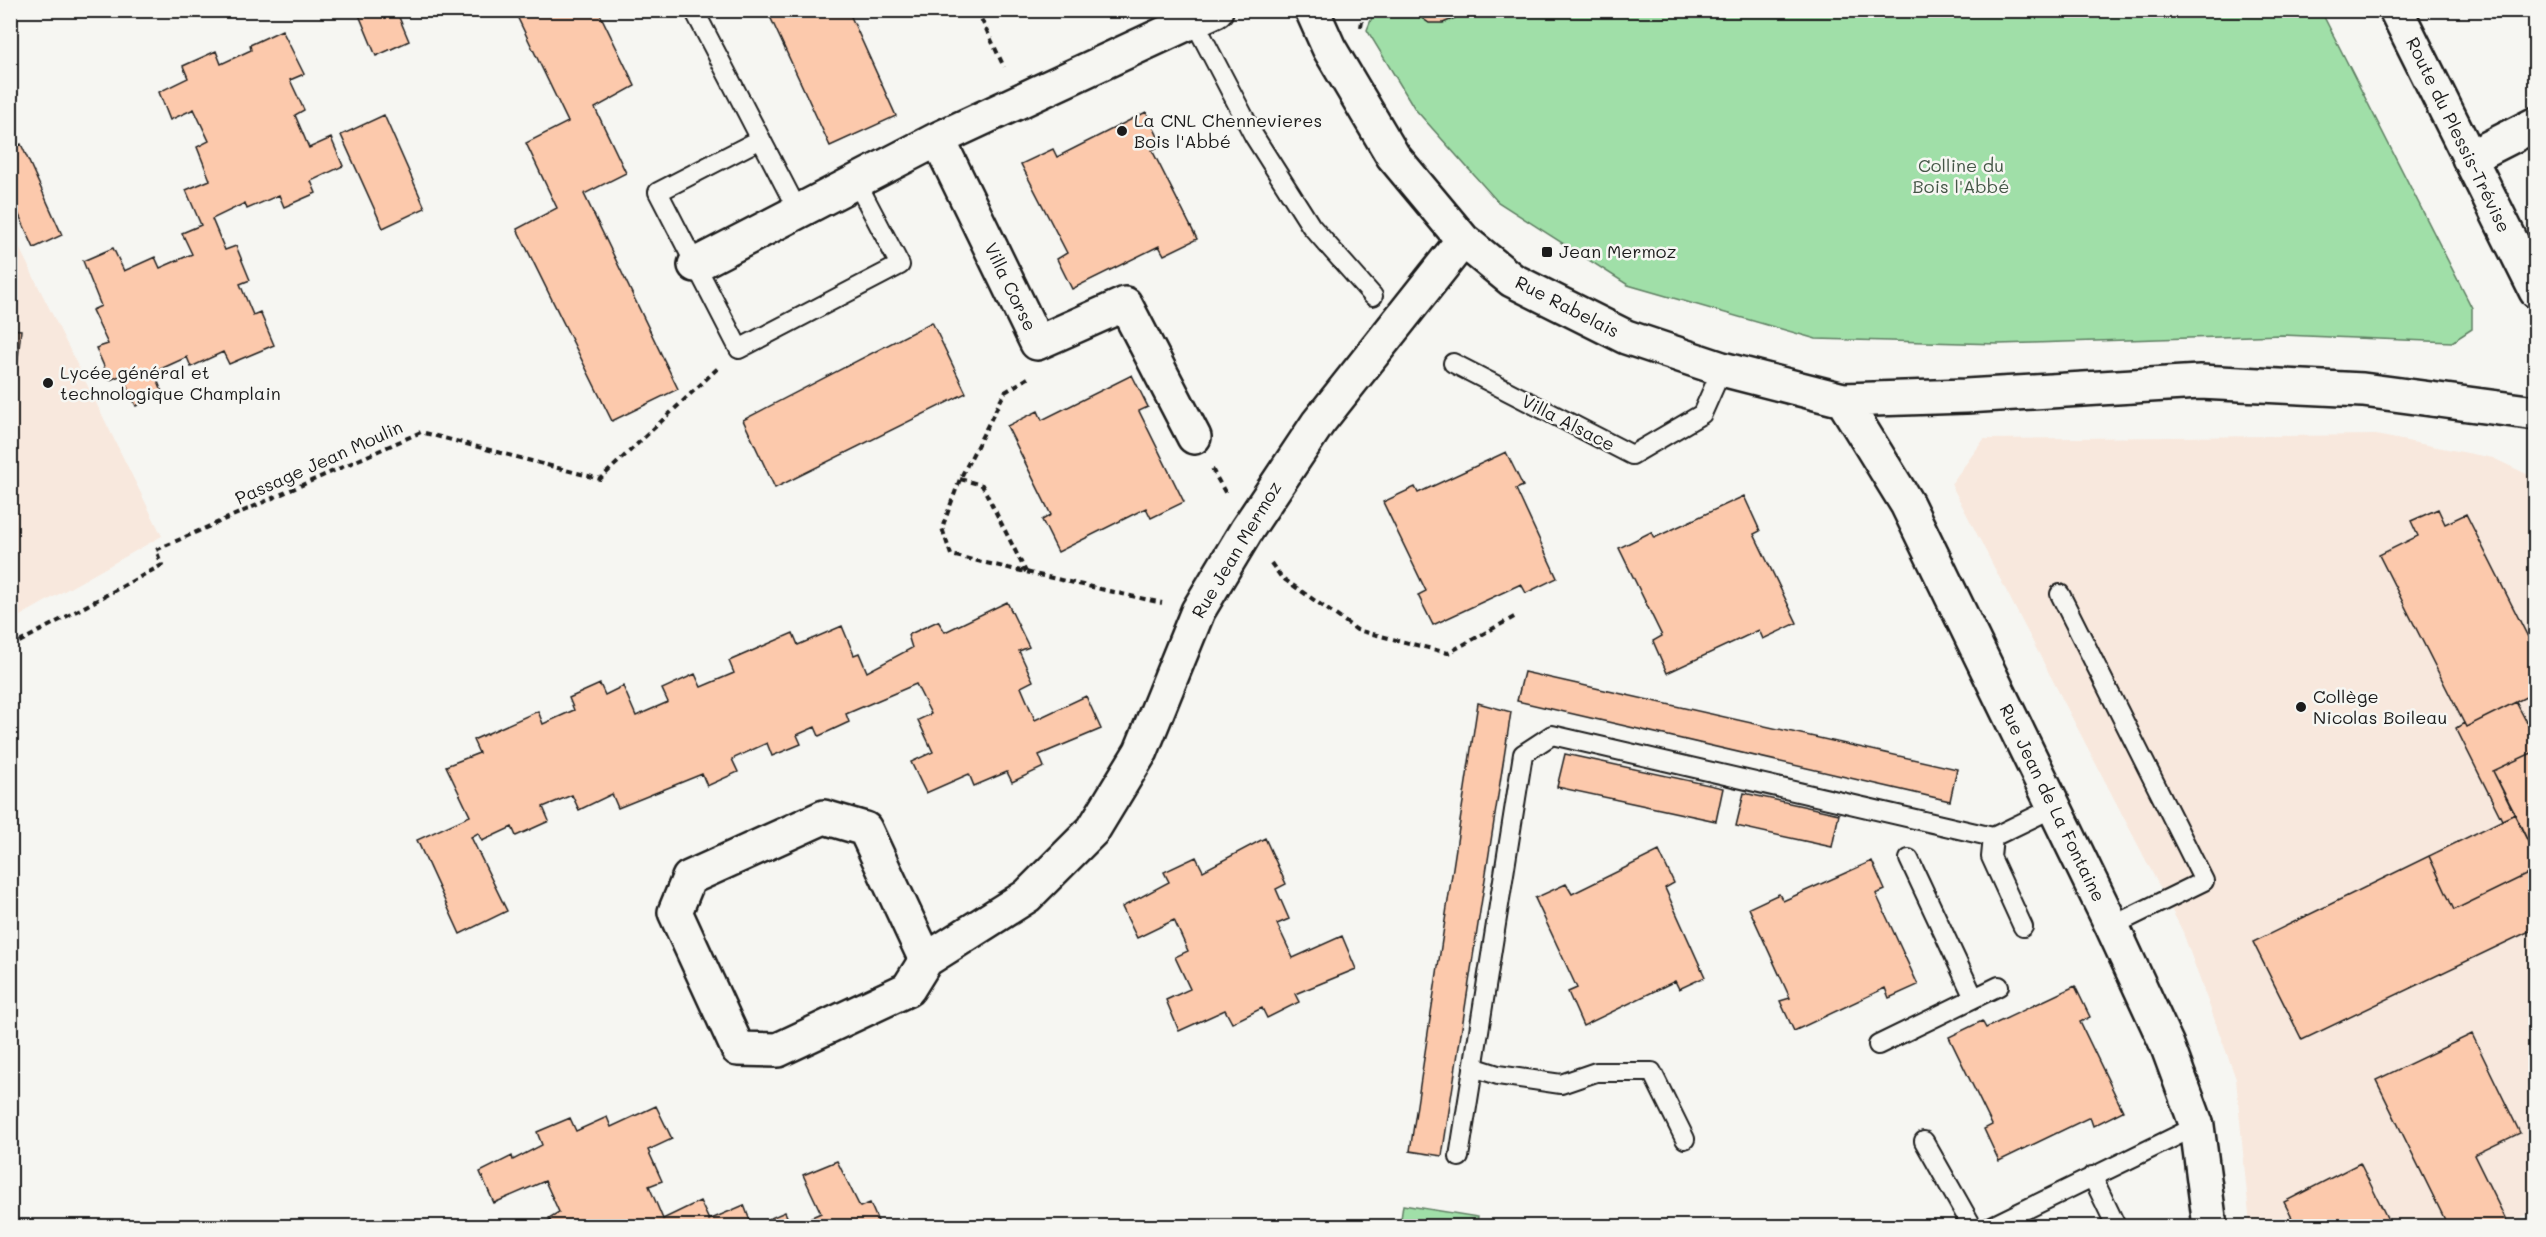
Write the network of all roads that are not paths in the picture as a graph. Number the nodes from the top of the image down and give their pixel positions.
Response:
1 (694, 10) edge
2 (1312, 10) edge
3 (2396, 10) edge
4 (1205, 16) edge
5 (2535, 124) edge
6 (761, 139) junction
7 (938, 139) junction
8 (2469, 158) junction
9 (856, 181) junction
10 (798, 212) junction
11 (1463, 240) junction
12 (695, 265) junction
13 (2535, 291) edge
14 (1374, 296) dead end
15 (1453, 363) dead end
16 (1722, 369) junction
17 (1843, 400) junction
18 (2535, 413) edge
19 (1194, 437) road end
20 (2060, 594) dead end
21 (2053, 808) junction
22 (1993, 837) junction
23 (1908, 859) dead end
24 (2023, 927) dead end
25 (2112, 927) junction
26 (926, 960) junction
27 (1999, 986) dead end
28 (1974, 998) junction
29 (1878, 1045) dead end
30 (1473, 1067) junction
31 (2197, 1126) junction
32 (1684, 1139) dead end
33 (1924, 1141) dead end
34 (1460, 1157) dead end
35 (2092, 1176) junction
36 (1972, 1227) edge
37 (1992, 1227) edge
38 (2116, 1227) edge
39 (2210, 1227) edge

1 - 6 lane
2 - 11 street, Rue Rabelais
3 - 8 street, Route du Plessis-Trévise
4 - 7 street
4 - 14 lane
5 - 8 street
6 - 10 lane
6 - 12 lane
7 - 9 street
7 - 19 street, Villa Corse
8 - 13 street, Route du Plessis-Trévise
9 - 10 street
9 - 12 lane
10 - 12 street
11 - 16 street, Rue Rabelais
11 - 26 street, Rue Jean Mermoz
15 - 16 lane, Villa Alsace
16 - 17 street, Rue Rabelais
17 - 18 street, Rue Rabelais
17 - 21 street, Rue Jean de La Fontaine
20 - 25 lane
21 - 22 lane
21 - 25 street, Rue Jean de La Fontaine
22 - 24 lane
22 - 30 lane
23 - 28 lane
25 - 31 street, Rue Jean de La Fontaine
26 - 26 street
27 - 28 lane
28 - 29 lane
30 - 32 lane
30 - 34 lane
31 - 35 lane
31 - 39 street, Rue Jean de La Fontaine
33 - 36 lane
35 - 37 lane
35 - 38 lane

